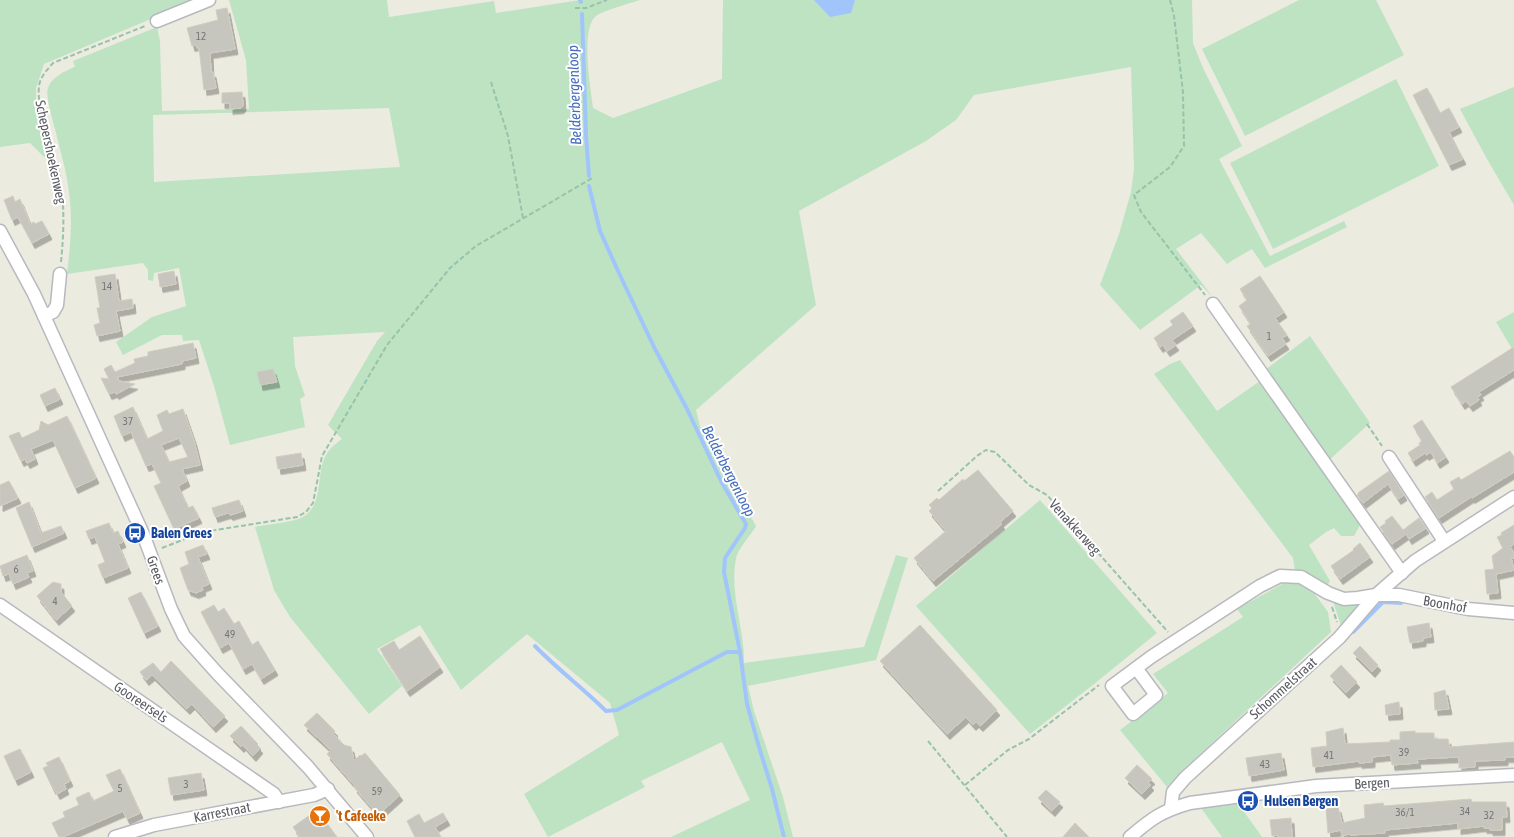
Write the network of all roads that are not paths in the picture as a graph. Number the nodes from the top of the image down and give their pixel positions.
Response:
1 (209, 0) edge
2 (157, 21) road end
3 (0, 230) edge
4 (60, 274) road end
5 (1213, 304) road end
6 (44, 316) junction
7 (1389, 457) road end
8 (1514, 497) edge
9 (1444, 541) junction
10 (1402, 573) junction
11 (1376, 595) junction
12 (0, 605) edge
13 (1514, 612) edge
14 (1136, 668) dead end
15 (1514, 774) edge
16 (328, 789) junction
17 (278, 802) junction
18 (1171, 808) junction
19 (116, 837) edge
20 (367, 837) edge
21 (1130, 837) edge

1 - 2 street
3 - 6 street, Grees
4 - 6 street
5 - 10 street
6 - 16 street, Grees
7 - 9 street
8 - 9 street, Schommelstraat
9 - 10 street, Schommelstraat
10 - 11 street, Schommelstraat
11 - 13 street, Boonhof
11 - 14 street
11 - 18 street, Schommelstraat
12 - 17 street, Gooreersels
15 - 18 street, Bergen
16 - 17 street, Karrestraat
16 - 20 street, Grees
17 - 19 street, Karrestraat
18 - 21 street

